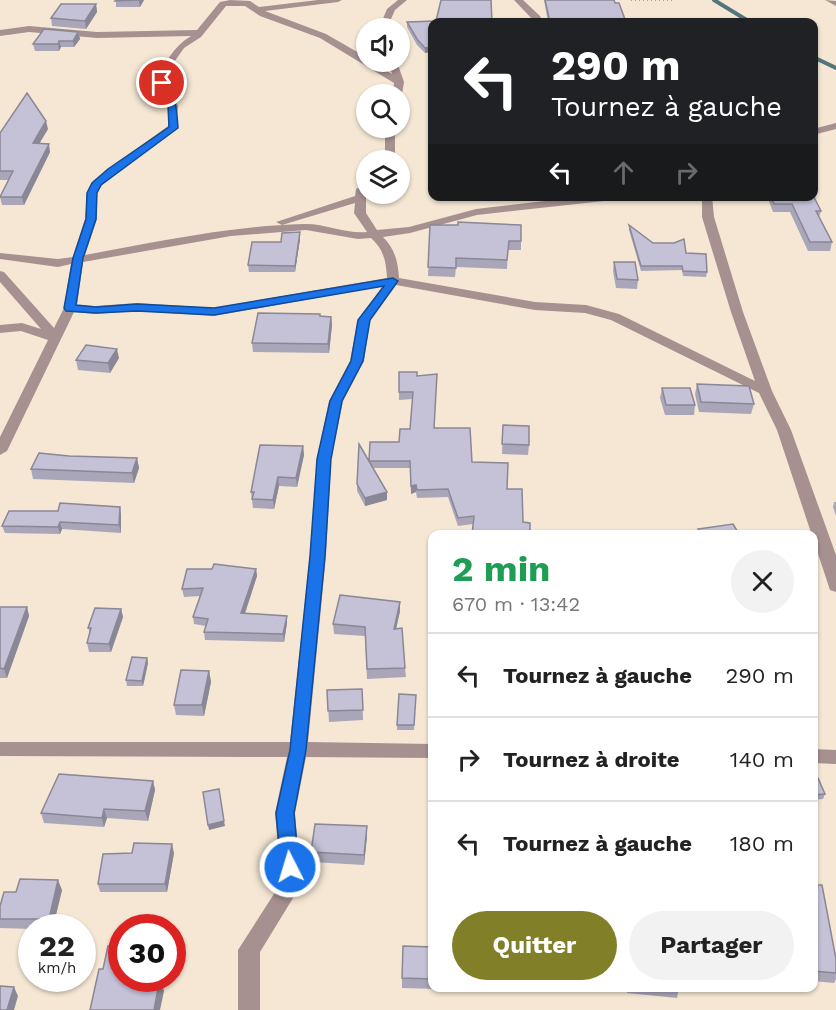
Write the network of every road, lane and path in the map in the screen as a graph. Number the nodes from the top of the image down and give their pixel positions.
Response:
1 (240, 0) edge
2 (338, 0) edge
3 (401, 0) edge
4 (518, 0) edge
5 (630, 0) edge
6 (672, 0) edge
7 (829, 0) edge
8 (224, 2) edge
9 (836, 4) edge
10 (258, 9) junction
11 (215, 14) junction
12 (387, 18) edge
13 (537, 18) edge
14 (0, 33) edge
15 (198, 33) junction
16 (356, 55) edge
17 (383, 72) edge
18 (396, 72) edge
19 (399, 82) joint
20 (836, 126) edge
21 (818, 131) edge
22 (356, 199) edge
23 (576, 201) edge
24 (707, 201) edge
25 (360, 204) edge
26 (258, 230) junction
27 (374, 234) junction
28 (0, 256) edge
29 (78, 258) junction
30 (0, 275) edge
31 (393, 281) junction
32 (70, 308) junction
33 (0, 328) edge
34 (56, 338) junction
35 (765, 391) junction
36 (0, 451) edge
37 (836, 586) edge
38 (0, 749) edge
39 (298, 750) junction
40 (428, 751) edge
41 (818, 756) edge
42 (836, 757) edge
43 (249, 1010) edge

1 - 8 street
2 - 10 street
3 - 12 street
4 - 13 street
5 - 6 path
7 - 9 street
8 - 10 street
8 - 11 street
10 - 11 street
10 - 16 street
11 - 15 street
14 - 15 street
15 - 29 street
17 - 19 street
18 - 19 street
20 - 21 street
22 - 26 street
23 - 27 street
24 - 35 street
25 - 27 street
26 - 27 street
26 - 29 street
27 - 31 street
28 - 29 street
29 - 32 street
30 - 34 street
31 - 32 street
31 - 35 street
31 - 39 street
32 - 34 street
33 - 34 street
34 - 36 street
35 - 37 street
38 - 39 street
39 - 40 street
39 - 43 street
41 - 42 street

